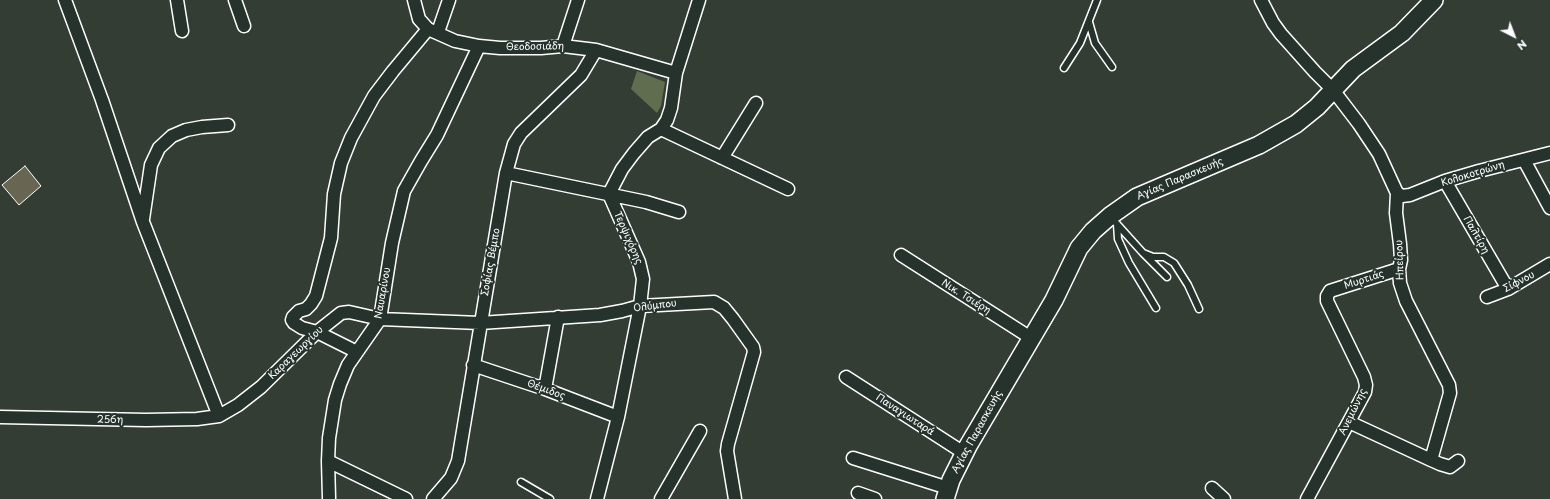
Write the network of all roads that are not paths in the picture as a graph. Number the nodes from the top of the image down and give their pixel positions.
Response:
1 (65, 0) edge
2 (177, 0) edge
3 (235, 0) edge
4 (414, 0) edge
5 (449, 0) edge
6 (578, 0) edge
7 (699, 0) edge
8 (1097, 0) edge
9 (1261, 0) edge
10 (1434, 0) edge
11 (1088, 22) junction
12 (244, 26) dead end
13 (182, 31) dead end
14 (433, 31) junction
15 (479, 46) junction
16 (563, 46) junction
17 (596, 50) junction
18 (1112, 67) dead end
19 (1064, 68) dead end
20 (676, 73) junction
21 (1333, 90) junction
22 (756, 103) dead end
23 (228, 125) dead end
24 (661, 129) junction
25 (1550, 153) edge
26 (722, 158) junction
27 (1524, 160) junction
28 (506, 173) junction
29 (1445, 181) junction
30 (788, 189) dead end
31 (1397, 193) junction
32 (608, 194) junction
33 (1550, 208) edge
34 (678, 212) dead end
35 (1114, 220) junction
36 (143, 222) junction
37 (1143, 253) junction
38 (901, 255) dead end
39 (1550, 264) edge
40 (1399, 269) junction
41 (1167, 277) dead end
42 (1508, 289) junction
43 (1328, 296) joint
44 (1487, 297) dead end
45 (640, 306) junction
46 (1156, 308) dead end
47 (1199, 309) dead end
48 (558, 317) junction
49 (380, 319) junction
50 (480, 323) junction
51 (317, 332) junction
52 (1031, 338) junction
53 (357, 352) junction
54 (473, 365) junction
55 (846, 377) dead end
56 (545, 389) junction
57 (219, 416) junction
58 (0, 417) edge
59 (618, 418) junction
60 (1349, 422) junction
61 (700, 431) dead end
62 (964, 453) junction
63 (853, 458) dead end
64 (1431, 460) junction
65 (328, 461) junction
66 (1458, 461) dead end
67 (520, 482) dead end
68 (1212, 488) dead end
69 (858, 493) dead end
70 (946, 494) edge
71 (329, 498) dead end
72 (406, 499) edge
73 (433, 499) edge
74 (550, 499) edge
75 (597, 499) edge
76 (661, 499) edge
77 (734, 499) edge
78 (875, 499) edge
79 (1224, 499) edge
80 (1307, 499) edge

1 - 36 street
2 - 13 street
3 - 12 street
4 - 14 street, Θεοδοσιάδη
5 - 14 street
6 - 16 street
7 - 20 street
8 - 11 lane
9 - 21 street, Ηπείρου
10 - 21 street, Αγίας Παρασκευής
11 - 18 lane
11 - 19 lane
14 - 15 street, Θεοδοσιάδη
14 - 51 street
15 - 16 street, Θεοδοσιάδη
15 - 49 street, Ναυαρίνου
16 - 17 street, Θεοδοσιάδη
17 - 20 street, Θεοδοσιάδη
17 - 28 street, Σοφίας Βέμπο
20 - 24 street
21 - 31 street, Ηπείρου
21 - 35 street, Αγίας Παρασκευής
22 - 26 street
23 - 36 street
24 - 26 street
24 - 32 street
25 - 27 street, Κολοκοτρώνη
26 - 30 street
27 - 29 street, Κολοκοτρώνη
27 - 33 street
28 - 32 street
28 - 50 street, Σοφίας Βέμπο
29 - 31 street, Κολοκοτρώνη
29 - 42 street, Παλτίρη
31 - 40 street, Ηπείρου
32 - 34 street
32 - 45 street, Τερψιχόρης
35 - 37 lane
35 - 46 lane
35 - 52 street, Αγίας Παρασκευής
36 - 57 street
37 - 41 lane
37 - 47 lane
38 - 52 street, Νικ. Τσιέρη
39 - 42 street, Σίφνου
40 - 43 street, Μυρτιάς
40 - 64 street, Ηπείρου
42 - 44 street, Σίφνου
43 - 60 street, Ανεμώνης
45 - 48 street, Ολύμπου
45 - 59 street, Τερψιχόρης
45 - 77 street, Ολύμπου
48 - 50 street, Ολύμπου
48 - 56 street
49 - 50 street, Ολύμπου
49 - 51 street, Καραγεωργίου
49 - 53 street, Ναυαρίνου
50 - 54 street, Σοφίας Βέμπο
51 - 53 street
51 - 57 street, Καραγεωργίου
52 - 62 street, Αγίας Παρασκευής
53 - 65 street, Ναυαρίνου
54 - 56 street, Θέμιδος
54 - 73 street, Σοφίας Βέμπο
55 - 62 street, Παναγιωταρά
56 - 59 street, Θέμιδος
57 - 58 street, 256η
59 - 75 street, Τερψιχόρης
60 - 64 street
60 - 80 street, Ανεμώνης
61 - 76 street
62 - 70 street, Αγίας Παρασκευής
63 - 70 street
64 - 66 street
65 - 71 street, Ναυαρίνου
65 - 72 street
67 - 74 lane
68 - 79 street
69 - 78 street

